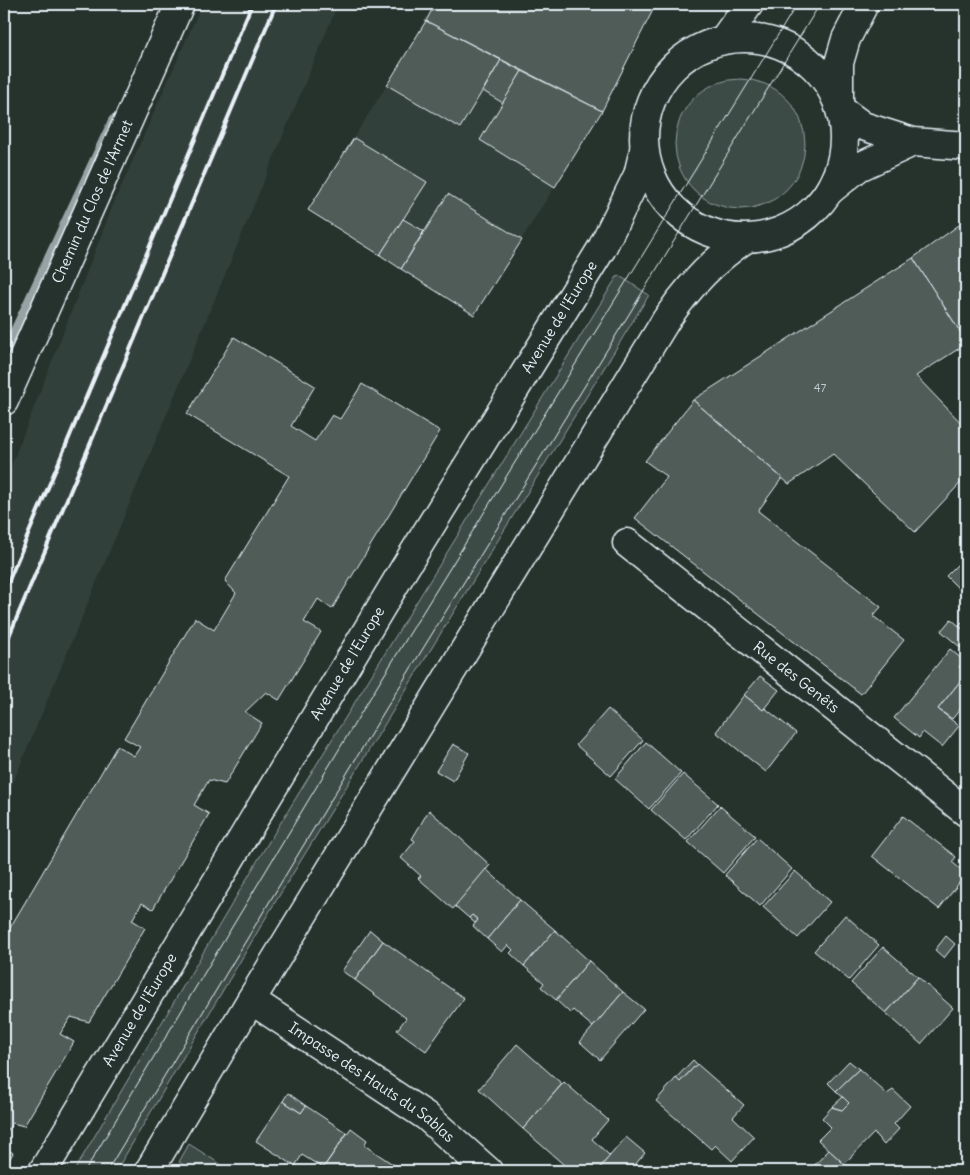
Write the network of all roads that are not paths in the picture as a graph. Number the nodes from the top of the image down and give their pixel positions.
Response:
1 (180, 4) edge
2 (749, 4) edge
3 (864, 4) edge
4 (724, 40) junction
5 (840, 107) junction
6 (913, 142) junction
7 (966, 146) edge
8 (644, 150) junction
9 (830, 191) junction
10 (745, 239) junction
11 (4, 401) edge
12 (627, 542) dead end
13 (966, 812) edge
14 (251, 1000) junction
15 (43, 1171) edge
16 (149, 1171) edge
17 (488, 1171) edge

1 - 11 main road, Chemin du Clos de l'Armet
2 - 4 main road
3 - 5 main road
4 - 5 main road
4 - 8 main road
5 - 6 main road
5 - 9 main road
6 - 7 main road
6 - 9 main road
8 - 10 main road
8 - 15 main road, Avenue de l'Europe
9 - 10 main road
10 - 14 main road
12 - 13 main road, Rue des Genêts
14 - 16 main road
14 - 17 main road, Impasse des Hauts du Sablas

